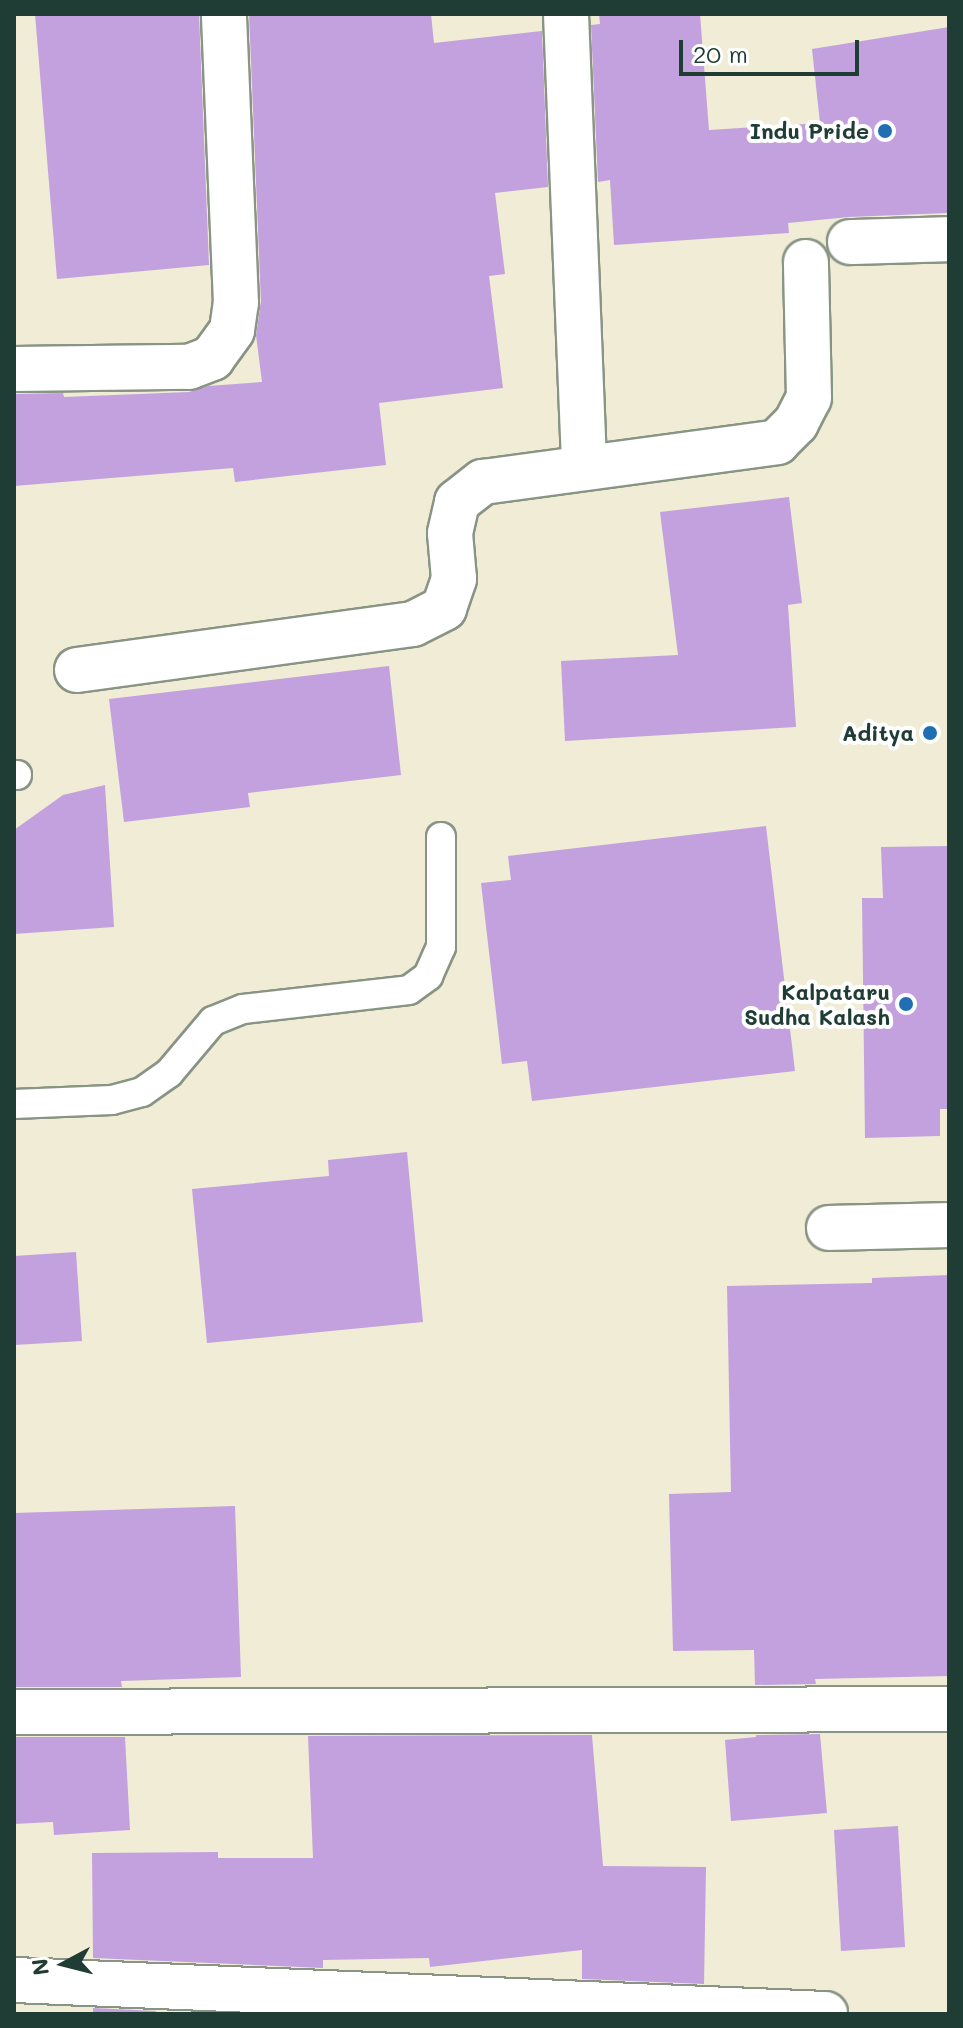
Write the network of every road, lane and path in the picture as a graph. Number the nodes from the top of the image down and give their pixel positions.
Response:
1 (224, 14) edge
2 (566, 14) edge
3 (949, 239) edge
4 (850, 242) dead end
5 (806, 262) dead end
6 (14, 369) edge
7 (584, 466) junction
8 (77, 670) dead end
9 (441, 837) dead end
10 (14, 1104) edge
11 (949, 1225) edge
12 (829, 1228) dead end
13 (949, 1709) edge
14 (14, 1712) edge
15 (14, 1980) edge
16 (825, 2014) edge

1 - 6 street
2 - 7 street
3 - 4 street
5 - 7 street
7 - 8 street
9 - 10 lane
11 - 12 street
13 - 14 street
15 - 16 street

